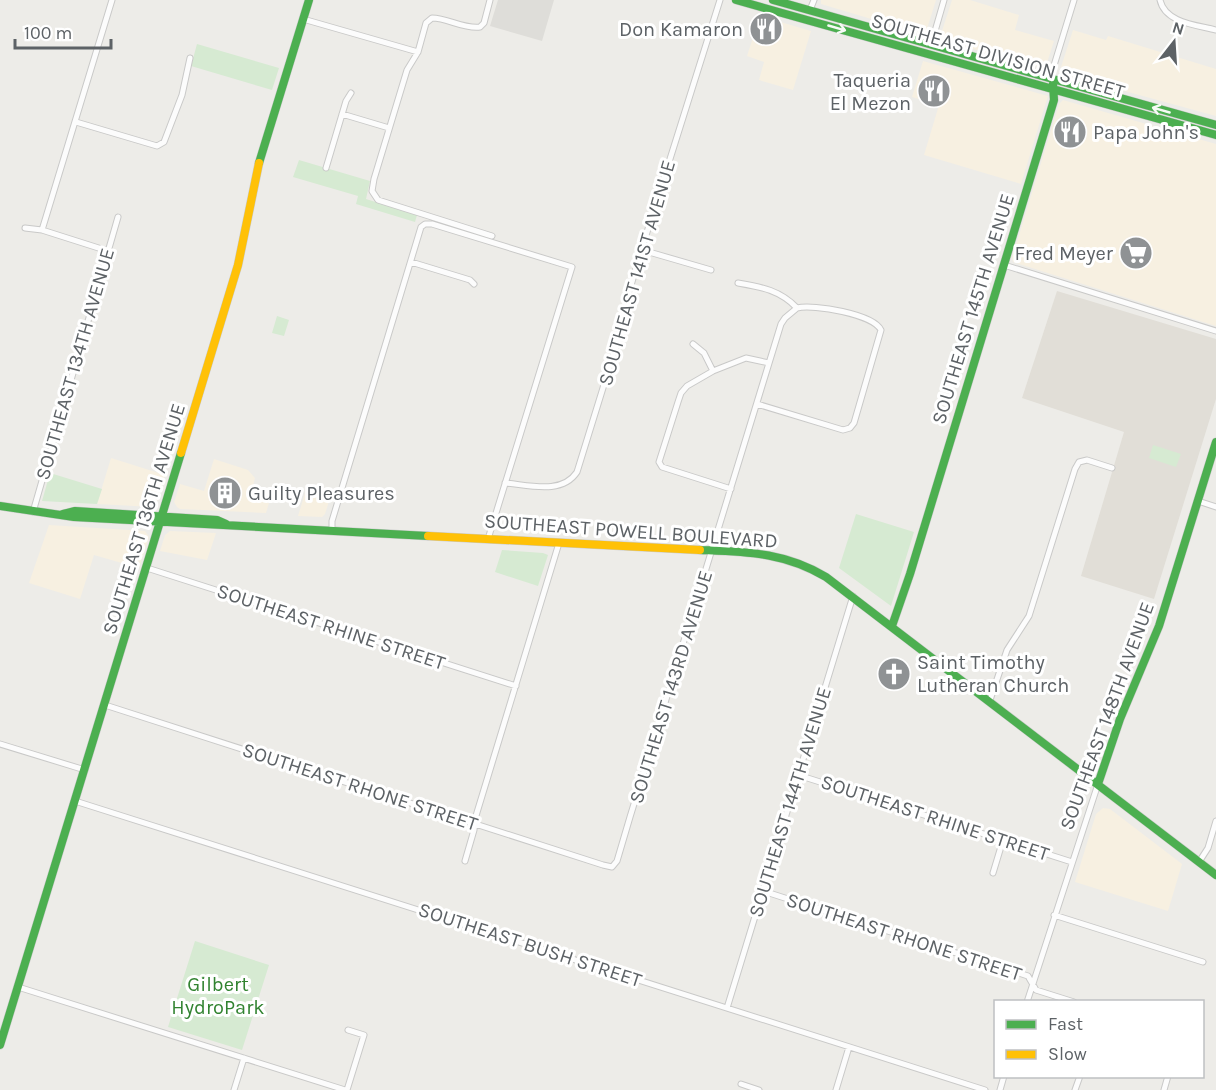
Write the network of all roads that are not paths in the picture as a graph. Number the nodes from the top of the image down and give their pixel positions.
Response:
1 (112, 0) edge
2 (309, 0) edge
3 (490, 0) edge
4 (720, 0) edge
5 (736, 0) edge
6 (773, 0) edge
7 (814, 0) edge
8 (944, 0) edge
9 (1074, 0) edge
10 (1160, 1) edge
11 (810, 10) junction
12 (303, 19) junction
13 (1216, 30) edge
14 (899, 45) junction
15 (931, 45) junction
16 (418, 52) junction
17 (190, 58) dead end
18 (1053, 79) junction
19 (1054, 89) junction
20 (351, 93) dead end
21 (342, 114) junction
22 (76, 122) junction
23 (1216, 125) edge
24 (389, 128) junction
25 (1216, 135) edge
26 (326, 168) dead end
27 (118, 217) dead end
28 (25, 228) dead end
29 (42, 230) junction
30 (492, 236) dead end
31 (642, 248) junction
32 (108, 251) junction
33 (411, 262) junction
34 (1004, 265) junction
35 (711, 270) dead end
36 (738, 283) dead end
37 (474, 284) dead end
38 (797, 308) junction
39 (1216, 331) edge
40 (693, 344) dead end
41 (769, 363) junction
42 (713, 371) junction
43 (757, 404) junction
44 (1216, 442) edge
45 (1112, 468) dead end
46 (505, 483) junction
47 (731, 489) junction
48 (1198, 501) junction
49 (0, 506) edge
50 (1216, 507) edge
51 (33, 512) junction
52 (161, 519) junction
53 (332, 530) junction
54 (488, 539) junction
55 (559, 543) junction
56 (713, 551) junction
57 (147, 568) junction
58 (853, 596) junction
59 (892, 626) junction
60 (516, 686) junction
61 (990, 700) junction
62 (105, 705) junction
63 (0, 744) edge
64 (85, 770) junction
65 (798, 775) junction
66 (1098, 784) junction
67 (75, 801) junction
68 (1216, 821) edge
69 (475, 824) junction
70 (1003, 840) junction
71 (465, 861) dead end
72 (1072, 862) junction
73 (1199, 862) junction
74 (615, 865) joint
75 (993, 873) dead end
76 (1216, 875) edge
77 (763, 891) junction
78 (1054, 915) junction
79 (1203, 962) dead end
80 (1033, 984) junction
81 (18, 987) junction
82 (1028, 1000) edge
83 (1068, 1000) edge
84 (727, 1008) junction
85 (348, 1030) dead end
86 (0, 1045) edge
87 (849, 1047) junction
88 (244, 1058) junction
89 (741, 1084) dead end
90 (234, 1090) edge
91 (346, 1090) edge
92 (759, 1090) edge
93 (836, 1090) edge
94 (985, 1090) edge

1 - 22 street
2 - 12 main road, SOUTHEAST 136TH AVENUE
3 - 16 street
4 - 31 street, SOUTHEAST 141ST AVENUE
5 -> 14 main road, SOUTHEAST DIVISION STREET
6 - 11 main road, SOUTHEAST DIVISION STREET
7 - 11 street
8 - 15 street
9 - 18 street, SOUTHEAST 145TH AVENUE
10 - 13 street
11 - 15 main road, SOUTHEAST DIVISION STREET
12 - 16 street
12 - 52 main road, SOUTHEAST 136TH AVENUE
14 - 15 main road
14 - 19 main road, SOUTHEAST DIVISION STREET
15 - 18 main road, SOUTHEAST DIVISION STREET
16 - 24 street
17 - 22 street
18 - 19 main road, SOUTHEAST 145TH AVENUE
23 -> 18 main road, SOUTHEAST DIVISION STREET
19 - 25 main road, SOUTHEAST DIVISION STREET
19 - 34 main road, SOUTHEAST 145TH AVENUE
20 - 21 street
21 - 24 street
21 - 26 street
22 - 29 street
24 - 30 street
27 - 32 street, SOUTHEAST 134TH AVENUE
28 - 29 street
29 - 32 street
31 - 35 street
31 - 46 street, SOUTHEAST 141ST AVENUE
32 - 51 street, SOUTHEAST 134TH AVENUE
33 - 37 street
33 - 46 street
33 - 53 street
34 - 39 street
34 - 59 main road, SOUTHEAST 145TH AVENUE
36 - 38 street
38 - 41 street, SOUTHEAST 143RD AVENUE
38 - 43 street
40 - 42 street
41 - 42 street
41 - 43 street, SOUTHEAST 143RD AVENUE
42 - 47 street
43 - 47 street, SOUTHEAST 143RD AVENUE
44 - 48 main road, SOUTHEAST 148TH AVENUE
45 - 61 street
46 - 54 street
47 - 56 street, SOUTHEAST 143RD AVENUE
48 - 50 street
48 - 66 main road, SOUTHEAST 148TH AVENUE
49 - 51 main road, SOUTHEAST POWELL BOULEVARD
51 - 52 main road, SOUTHEAST POWELL BOULEVARD
52 - 53 main road, SOUTHEAST POWELL BOULEVARD
52 - 57 main road, SOUTHEAST 136TH AVENUE
53 - 54 main road, SOUTHEAST POWELL BOULEVARD
54 - 55 main road, SOUTHEAST POWELL BOULEVARD
55 - 56 main road, SOUTHEAST POWELL BOULEVARD
55 - 60 street
56 - 58 main road, SOUTHEAST POWELL BOULEVARD
56 - 74 street, SOUTHEAST 143RD AVENUE
57 - 60 street, SOUTHEAST RHINE STREET
57 - 62 main road, SOUTHEAST 136TH AVENUE
58 - 59 main road, SOUTHEAST POWELL BOULEVARD
58 - 65 street, SOUTHEAST 144TH AVENUE
59 - 61 main road, SOUTHEAST POWELL BOULEVARD
60 - 69 street
61 - 66 main road, SOUTHEAST POWELL BOULEVARD
62 - 64 main road, SOUTHEAST 136TH AVENUE
62 - 69 street, SOUTHEAST RHONE STREET
63 - 64 street
64 - 67 main road, SOUTHEAST 136TH AVENUE
65 - 70 street, SOUTHEAST RHINE STREET
65 - 77 street, SOUTHEAST 144TH AVENUE
66 - 72 street, SOUTHEAST 148TH AVENUE
66 - 73 main road, SOUTHEAST POWELL BOULEVARD
67 - 81 main road, SOUTHEAST 136TH AVENUE
67 - 84 street, SOUTHEAST BUSH STREET
68 - 73 street
69 - 71 street
69 - 74 street, SOUTHEAST RHONE STREET
70 - 72 street, SOUTHEAST RHINE STREET
70 - 75 street
72 - 78 street, SOUTHEAST 148TH AVENUE
73 - 76 main road, SOUTHEAST POWELL BOULEVARD
77 - 80 street, SOUTHEAST RHONE STREET
77 - 84 street, SOUTHEAST 144TH AVENUE
78 - 79 street
78 - 80 street, SOUTHEAST 148TH AVENUE
80 - 82 street, SOUTHEAST 148TH AVENUE
80 - 83 street, SOUTHEAST RHONE STREET
81 - 86 main road, SOUTHEAST 136TH AVENUE
81 - 88 street
84 - 87 street, SOUTHEAST BUSH STREET
85 - 91 street
87 - 93 street
87 - 94 street, SOUTHEAST BUSH STREET
88 - 90 street
88 - 91 street
89 - 92 street

